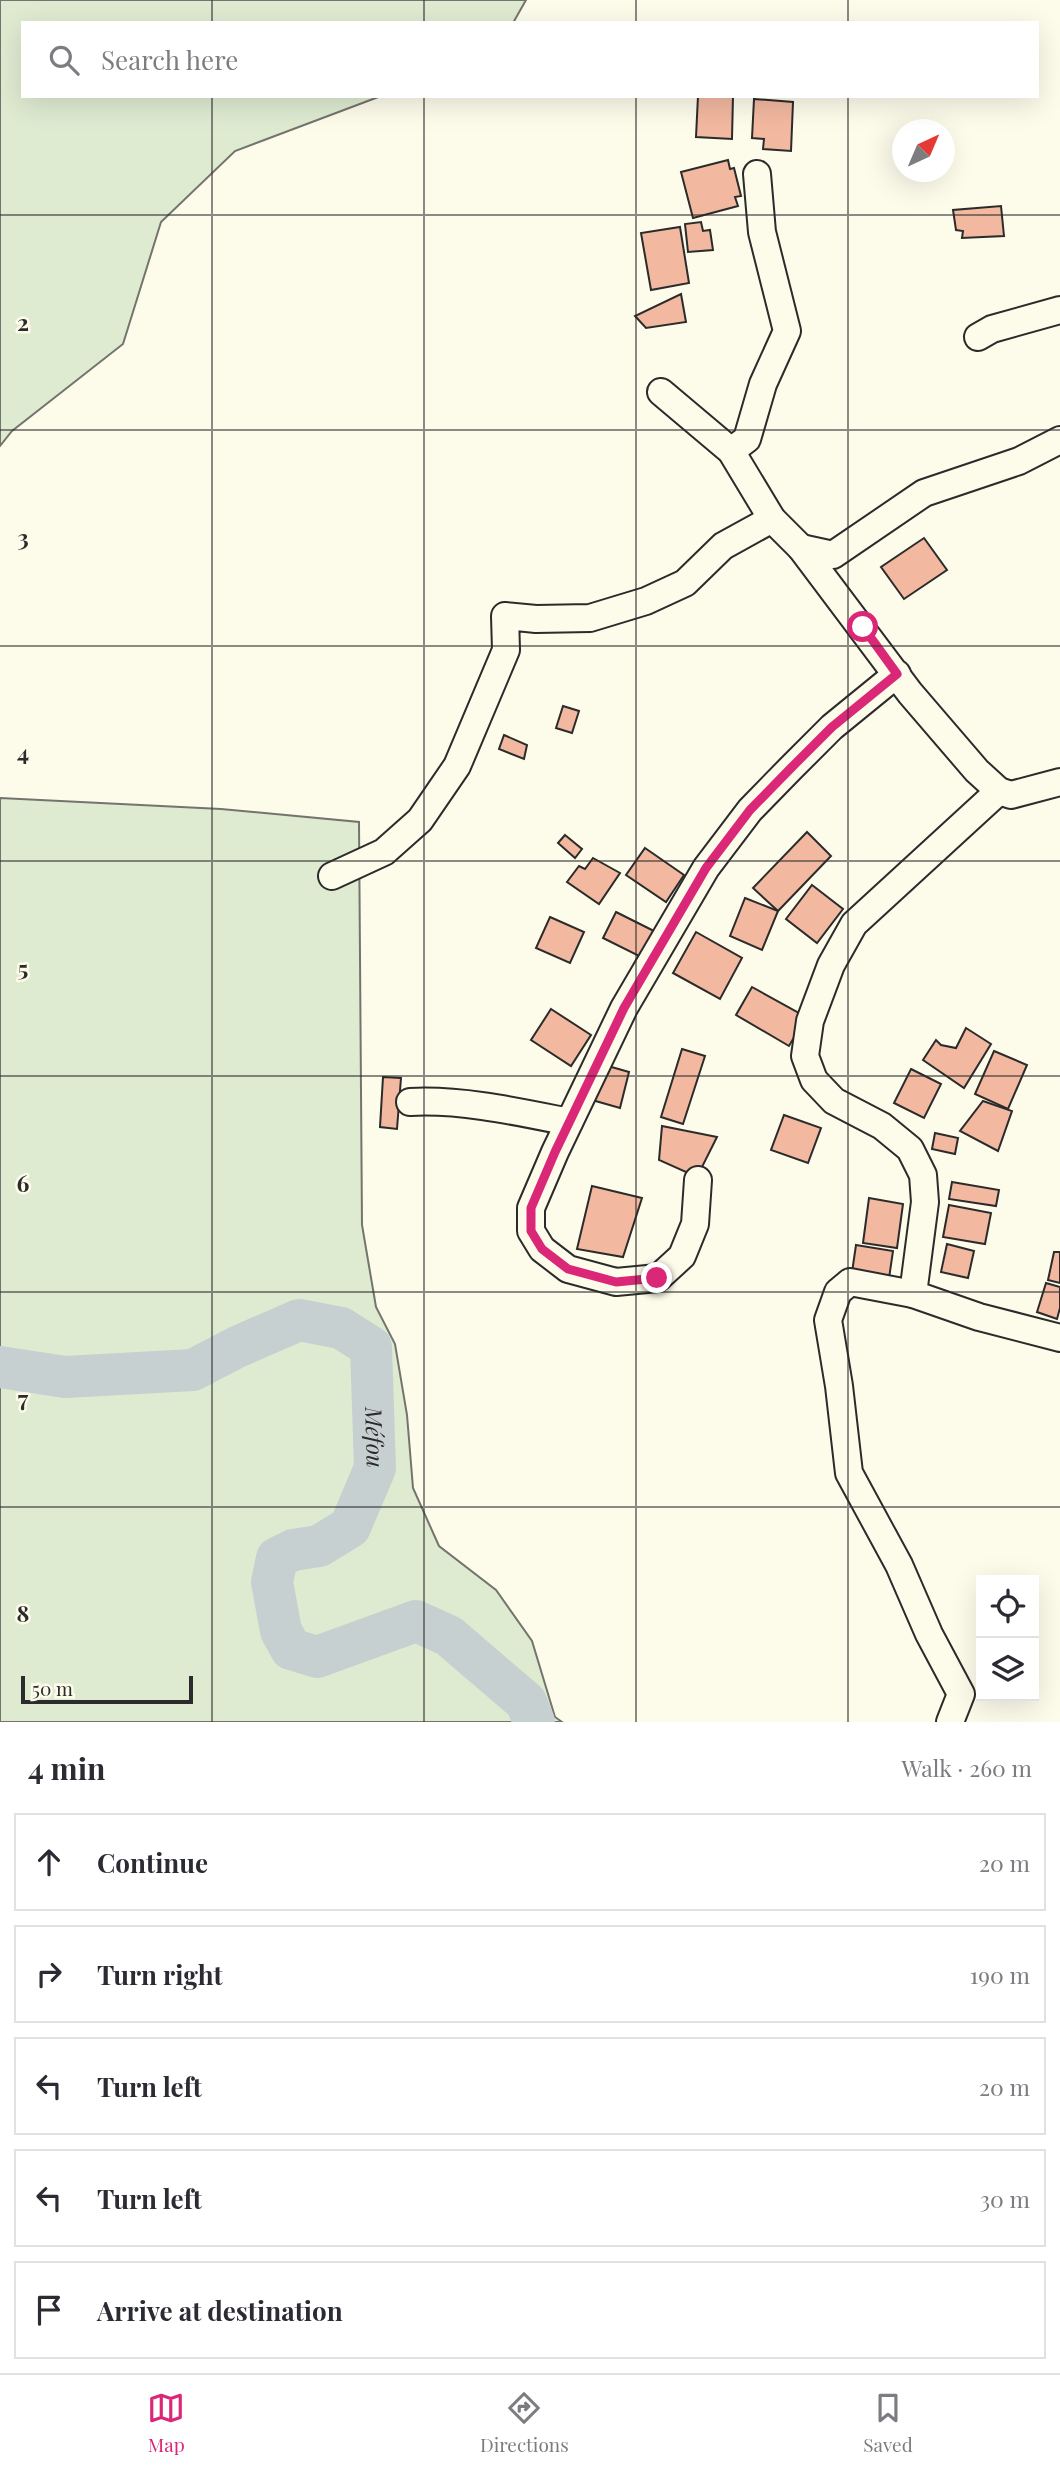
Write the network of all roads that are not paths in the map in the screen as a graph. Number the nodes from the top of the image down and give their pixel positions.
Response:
1 (757, 174) dead end
2 (1060, 310) edge
3 (978, 337) dead end
4 (661, 392) dead end
5 (1060, 440) edge
6 (731, 451) junction
7 (772, 519) junction
8 (801, 548) junction
9 (897, 674) junction
10 (1060, 782) edge
11 (999, 791) junction
12 (332, 876) dead end
13 (410, 1102) dead end
14 (569, 1122) junction
15 (698, 1180) dead end
16 (913, 1294) junction
17 (1060, 1338) edge
18 (950, 1722) edge

1 - 6 street
2 - 3 street
4 - 6 street
5 - 8 street
6 - 7 street
7 - 8 street
7 - 12 street
8 - 9 street
9 - 11 street
9 - 14 street
10 - 11 street
11 - 16 street
13 - 14 street
14 - 15 street
16 - 17 street
16 - 18 street

